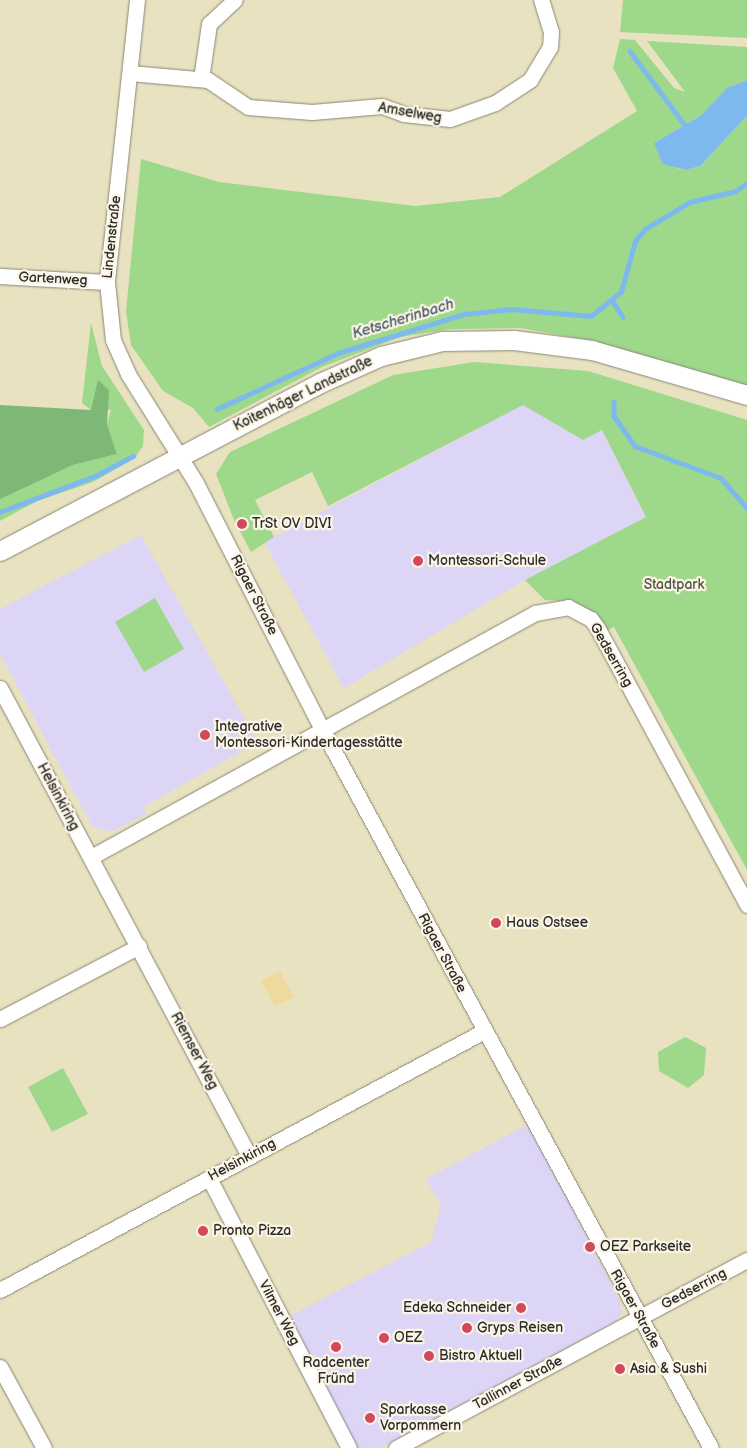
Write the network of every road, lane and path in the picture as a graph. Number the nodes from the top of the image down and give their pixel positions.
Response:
1 (137, 0) edge
2 (235, 0) edge
3 (541, 0) edge
4 (130, 73) junction
5 (201, 80) junction
6 (0, 276) edge
7 (107, 282) junction
8 (747, 395) edge
9 (179, 456) junction
10 (0, 551) edge
11 (0, 688) edge
12 (322, 729) junction
13 (91, 857) junction
14 (747, 905) edge
15 (139, 946) junction
16 (0, 1019) edge
17 (484, 1031) junction
18 (249, 1156) junction
19 (208, 1178) junction
20 (747, 1260) edge
21 (0, 1290) edge
22 (641, 1318) junction
23 (0, 1367) edge
24 (420, 1442) edge
25 (44, 1448) edge
26 (349, 1448) edge
27 (396, 1448) edge
28 (711, 1448) edge

1 - 4 street, Lindenstraße
2 - 5 street
3 - 5 street, Amselweg
4 - 5 street, Amselweg
4 - 7 street, Lindenstraße
6 - 7 street, Gartenweg
7 - 9 street, Lindenstraße
8 - 9 main road, Koitenhäger Landstraße
9 - 10 main road, Koitenhäger Landstraße
9 - 12 street, Rigaer Straße
11 - 13 street, Helsinkiring
12 - 13 street
12 - 14 street, Gedserring
12 - 17 street, Rigaer Straße
13 - 15 street, Riemser Weg
15 - 16 street
15 - 18 street, Riemser Weg
17 - 18 street, Helsinkiring
17 - 22 street, Rigaer Straße
18 - 19 street, Helsinkiring
19 - 21 street, Helsinkiring
19 - 26 street, Vilmer Weg
20 - 22 street, Gedserring
22 - 24 street, Tallinner Straße
22 - 28 street, Rigaer Straße
23 - 25 street
24 - 27 street, Tallinner Straße

